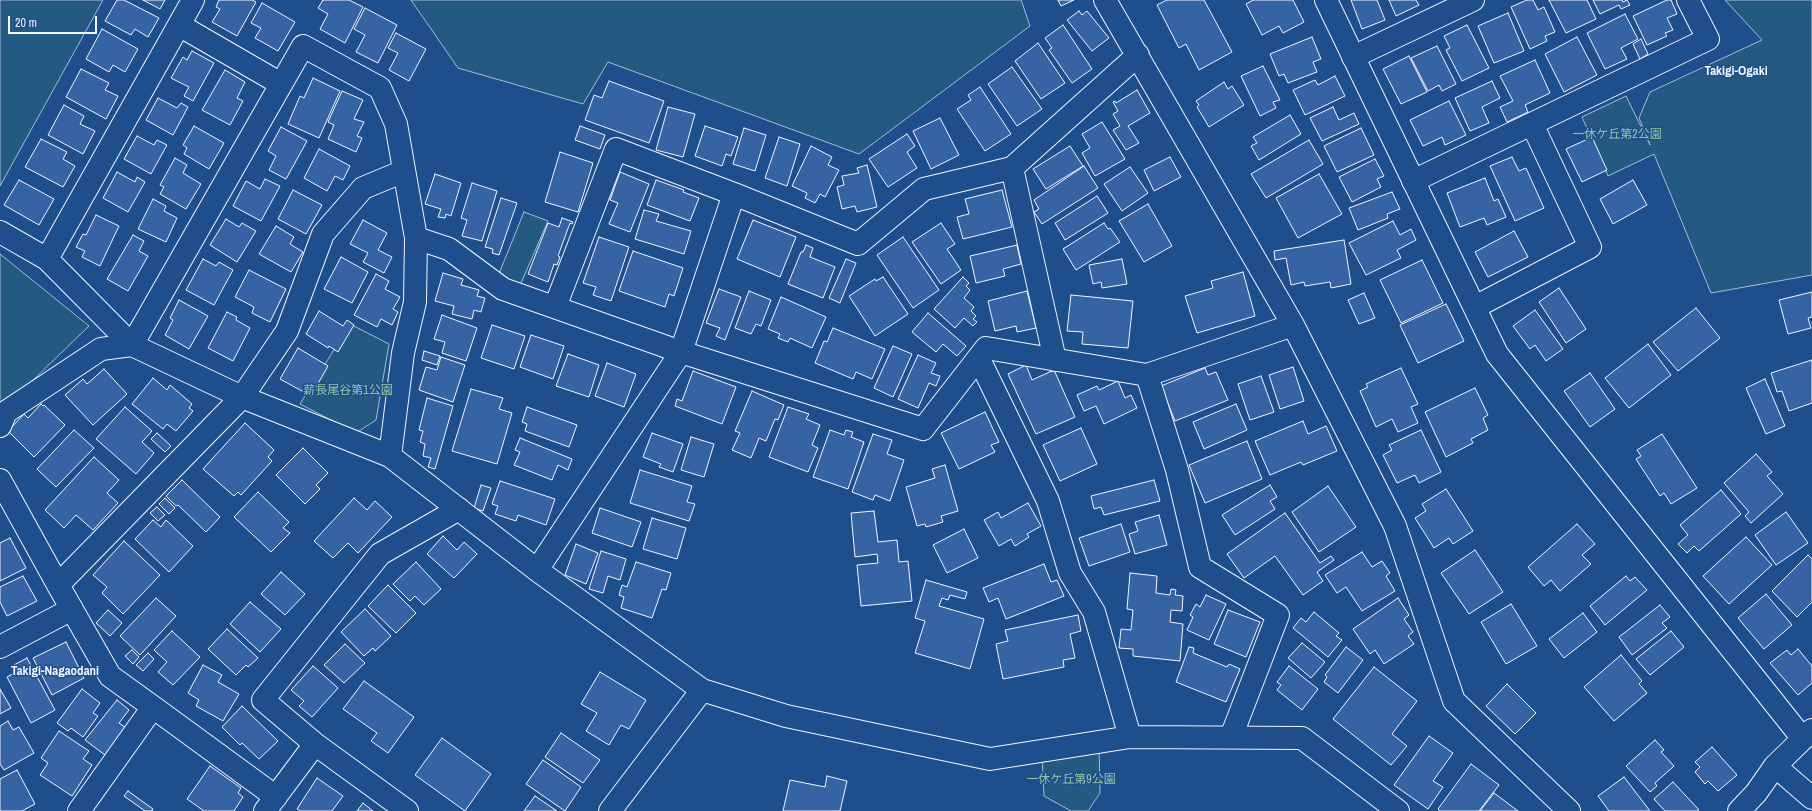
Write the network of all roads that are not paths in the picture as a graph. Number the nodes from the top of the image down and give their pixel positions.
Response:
1 (193, 0) edge
2 (1105, 0) edge
3 (1326, 0) edge
4 (1473, 0) edge
5 (1688, 0) edge
6 (179, 25) junction
7 (1138, 56) junction
8 (1354, 57) junction
9 (281, 84) junction
10 (1532, 124) junction
11 (1012, 168) junction
12 (404, 171) junction
13 (1413, 181) junction
14 (734, 194) junction
15 (0, 232) edge
16 (416, 238) junction
17 (47, 259) junction
18 (555, 307) junction
19 (1475, 307) junction
20 (1293, 325) junction
21 (132, 345) junction
22 (681, 352) junction
23 (978, 359) junction
24 (1055, 360) junction
25 (1147, 375) junction
26 (242, 397) junction
27 (0, 426) edge
28 (390, 456) junction
29 (0, 480) edge
30 (459, 510) junction
31 (537, 570) junction
32 (58, 585) junction
33 (72, 609) junction
34 (0, 647) edge
35 (702, 690) junction
36 (154, 707) junction
37 (1808, 735) edge
38 (1130, 737) junction
39 (1230, 737) junction
40 (315, 744) junction
41 (1775, 766) junction
42 (1812, 798) edge
43 (271, 804) edge
44 (79, 811) edge
45 (408, 811) edge
46 (610, 811) edge
47 (1398, 811) edge
48 (1569, 811) edge
49 (1739, 811) edge

1 - 6 street
2 - 7 street
3 - 8 street
4 - 8 street
5 - 10 street
6 - 9 street
6 - 17 street
7 - 11 street
7 - 20 street
8 - 13 street
9 - 12 street
9 - 21 street
10 - 13 street
10 - 19 street
11 - 14 street
11 - 24 street
12 - 16 street
12 - 26 street
13 - 19 street
14 - 18 street
14 - 22 street
15 - 17 street
16 - 18 street
16 - 28 street
17 - 21 street
18 - 22 street
19 - 37 street
20 - 25 street
20 - 48 street
21 - 26 street
21 - 27 street
22 - 23 street
22 - 31 street
23 - 24 street
23 - 38 street
24 - 25 street
25 - 39 street
26 - 28 street
26 - 32 street
28 - 30 street
29 - 32 street
30 - 31 street
30 - 40 street
31 - 35 street
32 - 33 street
33 - 34 street
33 - 36 street
35 - 38 street
35 - 46 street
36 - 43 street
36 - 44 street
37 - 41 street
38 - 39 street
39 - 47 street
40 - 43 street
40 - 45 street
41 - 42 street
41 - 49 street

